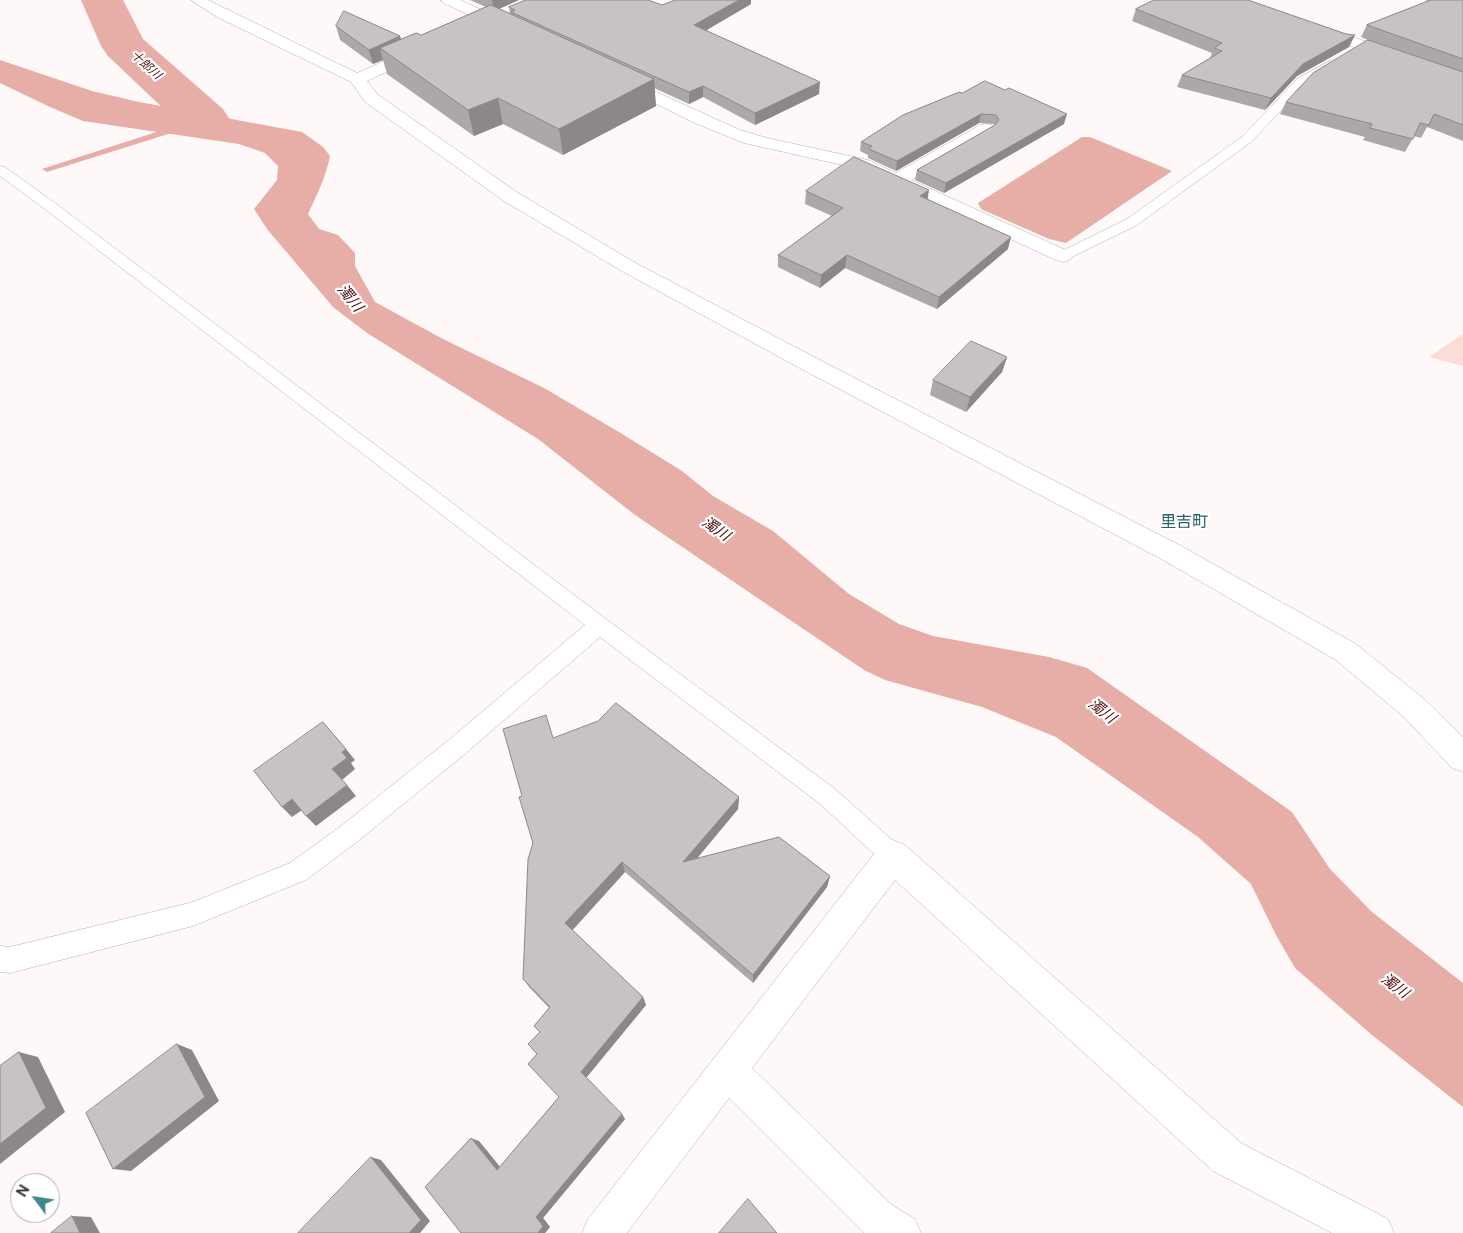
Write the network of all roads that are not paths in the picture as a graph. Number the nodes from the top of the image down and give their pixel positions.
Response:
1 (198, 0) edge
2 (448, 0) edge
3 (510, 12) edge
4 (492, 20) junction
5 (1300, 23) edge
6 (474, 27) edge
7 (527, 36) edge
8 (438, 43) edge
9 (1362, 45) junction
10 (606, 73) edge
11 (357, 79) junction
12 (1463, 80) edge
13 (986, 129) edge
14 (2, 173) edge
15 (897, 180) junction
16 (1063, 256) joint
17 (599, 625) junction
18 (1463, 758) edge
19 (893, 856) junction
20 (0, 959) edge
21 (728, 1071) junction
22 (602, 1233) edge
23 (901, 1233) edge
24 (1374, 1233) edge

1 - 11 street
2 - 4 street
3 - 4 street
4 - 6 street
4 - 7 street
5 - 9 street
8 - 11 street
9 - 12 street
9 - 16 lane
10 - 15 street
11 - 18 street
13 - 15 street
14 - 17 lane
15 - 16 street
17 - 19 lane
17 - 20 lane
19 - 21 street
19 - 24 street
21 - 22 street
21 - 23 street

